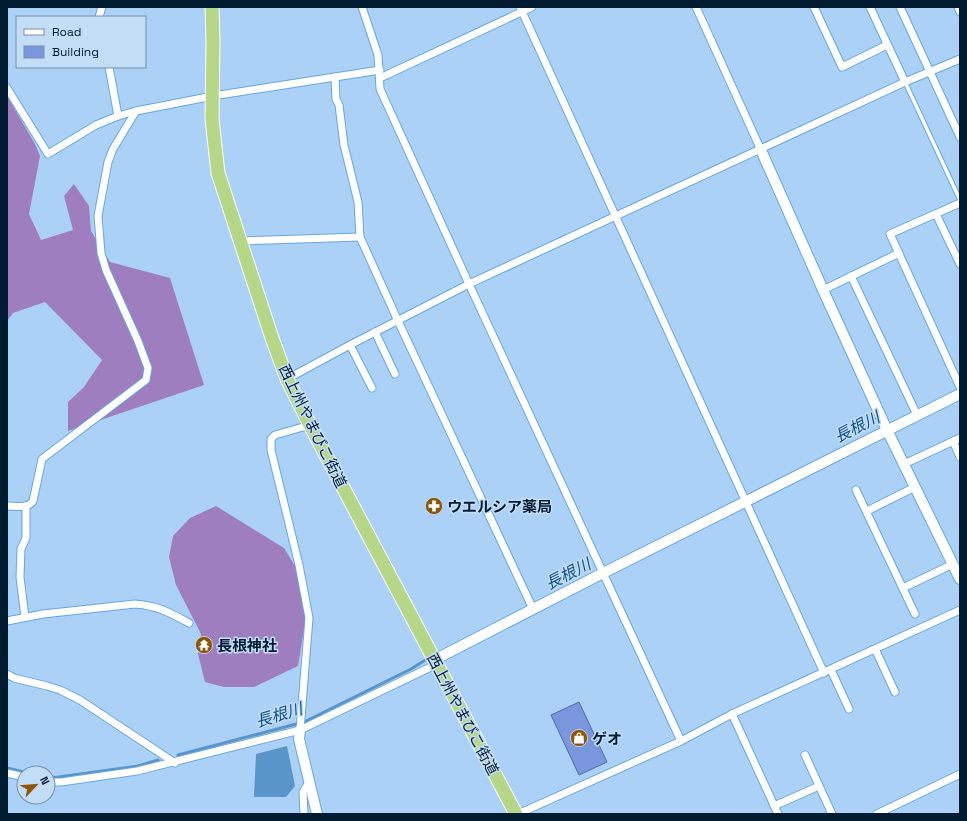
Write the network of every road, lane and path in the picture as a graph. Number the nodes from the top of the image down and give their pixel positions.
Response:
1 (212, 7) edge
2 (362, 7) edge
3 (532, 7) edge
4 (696, 7) edge
5 (814, 7) edge
6 (870, 7) edge
7 (900, 7) edge
8 (958, 7) edge
9 (521, 9) edge
10 (960, 12) edge
11 (887, 45) junction
12 (960, 59) edge
13 (109, 68) edge
14 (930, 72) junction
15 (380, 74) junction
16 (334, 77) junction
17 (905, 82) junction
18 (7, 88) edge
19 (213, 96) junction
20 (136, 111) junction
21 (118, 116) junction
22 (960, 138) edge
23 (761, 150) junction
24 (960, 202) edge
25 (936, 214) junction
26 (614, 216) junction
27 (360, 237) junction
28 (240, 241) junction
29 (899, 253) junction
30 (960, 264) edge
31 (851, 276) junction
32 (469, 284) junction
33 (823, 290) junction
34 (398, 321) junction
35 (375, 332) junction
36 (350, 345) junction
37 (395, 374) dead end
38 (287, 379) junction
39 (960, 387) edge
40 (372, 388) dead end
41 (960, 394) edge
42 (917, 415) junction
43 (310, 425) junction
44 (887, 430) junction
45 (960, 438) edge
46 (953, 441) junction
47 (960, 457) edge
48 (904, 464) junction
49 (915, 487) junction
50 (856, 490) dead end
51 (746, 501) junction
52 (7, 506) edge
53 (26, 506) junction
54 (867, 511) junction
55 (953, 564) junction
56 (603, 573) junction
57 (960, 579) edge
58 (903, 588) junction
59 (533, 609) junction
60 (960, 610) edge
61 (915, 614) dead end
62 (25, 617) junction
63 (7, 621) edge
64 (189, 623) dead end
65 (875, 649) junction
66 (435, 662) junction
67 (828, 671) junction
68 (7, 674) edge
69 (895, 692) dead end
70 (849, 709) dead end
71 (732, 714) junction
72 (300, 730) junction
73 (681, 741) junction
74 (804, 755) dead end
75 (175, 763) junction
76 (960, 774) edge
77 (56, 782) edge
78 (308, 782) junction
79 (819, 786) junction
80 (774, 806) junction
81 (304, 814) edge
82 (317, 814) edge
83 (517, 814) edge
84 (778, 814) edge
85 (832, 814) edge
86 (877, 814) edge

1 - 19 highway, 西上州やまびこ街道
2 - 15 street
3 - 9 street
4 - 23 street
5 - 11 street
6 - 11 street
7 - 14 street
8 - 10 street
9 - 15 street
9 - 26 street
11 - 17 street
12 - 14 street
13 - 21 street
14 - 17 street
14 - 22 street
15 - 16 street
15 - 32 street
16 - 19 street
16 - 27 street
17 - 23 street
17 - 24 lane
18 - 21 street
19 - 20 street
19 - 28 highway, 西上州やまびこ街道
20 - 21 street
20 - 53 street
23 - 26 street
23 - 33 street
24 - 25 street
25 - 29 street
25 - 30 street
26 - 32 street
26 - 51 street
27 - 28 street
27 - 34 street
28 - 38 highway, 西上州やまびこ街道
29 - 31 street
29 - 39 street
31 - 33 street
31 - 42 street
32 - 34 street
32 - 56 street
33 - 44 street
34 - 35 street
34 - 59 street
35 - 36 street
35 - 37 street
36 - 38 street
36 - 40 street
38 - 43 highway, 西上州やまびこ街道
41 - 42 street
42 - 44 street
43 - 66 highway, 西上州やまびこ街道
43 - 72 street
44 - 48 street
44 - 51 street
45 - 46 street
46 - 47 street
46 - 48 street
48 - 49 street
49 - 54 street
49 - 55 street
50 - 54 street
51 - 56 street
51 - 67 street
52 - 53 street
53 - 62 street
54 - 58 street
55 - 57 street
55 - 58 street
56 - 59 street
56 - 73 street
58 - 61 street
59 - 66 street
60 - 65 street
62 - 63 street
62 - 64 street
65 - 67 street
65 - 69 street
66 - 72 street
66 - 83 highway, 西上州やまびこ街道
67 - 70 street
67 - 71 street
68 - 75 street
71 - 73 street
71 - 80 street
72 - 75 street
72 - 78 street
73 - 83 street
74 - 79 street
75 - 77 street
76 - 86 street
78 - 81 street
78 - 82 street
79 - 80 street
79 - 85 street
80 - 84 street

